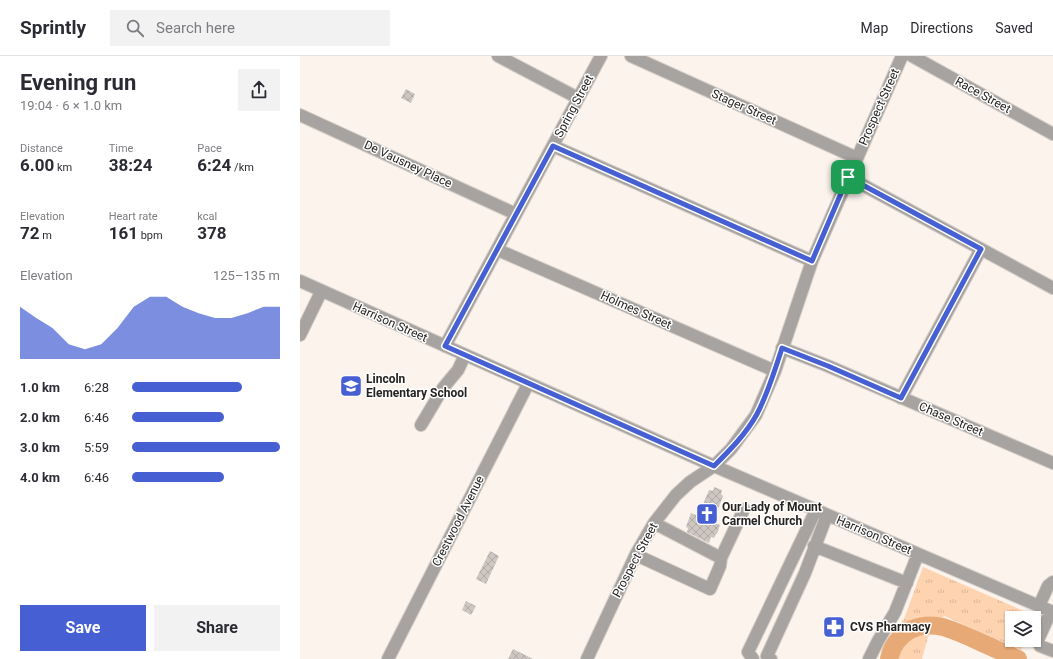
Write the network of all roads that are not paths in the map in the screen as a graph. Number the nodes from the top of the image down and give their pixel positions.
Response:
1 (498, 56) edge
2 (601, 56) edge
3 (631, 56) edge
4 (902, 56) edge
5 (912, 56) edge
6 (578, 98) junction
7 (300, 115) edge
8 (1053, 134) edge
9 (553, 146) junction
10 (857, 158) junction
11 (848, 177) junction
12 (516, 214) junction
13 (981, 249) junction
14 (498, 250) junction
15 (812, 261) junction
16 (300, 281) edge
17 (1053, 288) edge
18 (321, 292) junction
19 (300, 334) edge
20 (445, 346) junction
21 (782, 348) junction
22 (465, 355) junction
23 (775, 371) junction
24 (528, 384) junction
25 (901, 398) junction
26 (421, 425) dead end
27 (1053, 463) edge
28 (714, 466) junction
29 (744, 509) dead end
30 (821, 512) junction
31 (654, 523) junction
32 (814, 546) junction
33 (918, 554) junction
34 (636, 555) junction
35 (721, 558) junction
36 (1053, 582) edge
37 (907, 583) junction
38 (1039, 606) junction
39 (1052, 612) edge
40 (1053, 651) edge
41 (388, 659) edge
42 (587, 659) edge
43 (754, 659) edge
44 (771, 659) edge
45 (869, 659) edge

1 - 6 street
2 - 6 street, Spring Street
3 - 10 street, Stager Street
4 - 10 street, Prospect Street
5 - 8 street, Race Street
6 - 9 street, Spring Street
7 - 12 street, De Vausney Place
9 - 12 street, Spring Street
9 - 15 street
10 - 11 street, Prospect Street
11 - 13 street
11 - 15 street, Prospect Street
12 - 14 street, Spring Street
13 - 17 street
13 - 25 street
14 - 20 street, Spring Street
14 - 23 street, Holmes Street
15 - 21 street, Prospect Street
16 - 18 street, Harrison Street
18 - 19 street
18 - 20 street, Harrison Street
20 - 22 street, Harrison Street
21 - 23 street, Prospect Street
21 - 25 street, Chase Street
22 - 24 street, Harrison Street
22 - 26 street
23 - 28 street, Prospect Street
24 - 28 street, Harrison Street
24 - 41 street, Crestwood Avenue
25 - 27 street, Chase Street
28 - 30 street, Harrison Street
28 - 31 street, Prospect Street
29 - 35 street
30 - 32 street
30 - 33 street, Harrison Street
30 - 43 street
31 - 34 street, Prospect Street
31 - 35 street
32 - 37 street
32 - 44 street
33 - 37 street
33 - 38 street, Harrison Street
34 - 35 street
34 - 42 street, Prospect Street
36 - 38 street
37 - 45 street
38 - 39 street, Harrison Street
39 - 40 street

